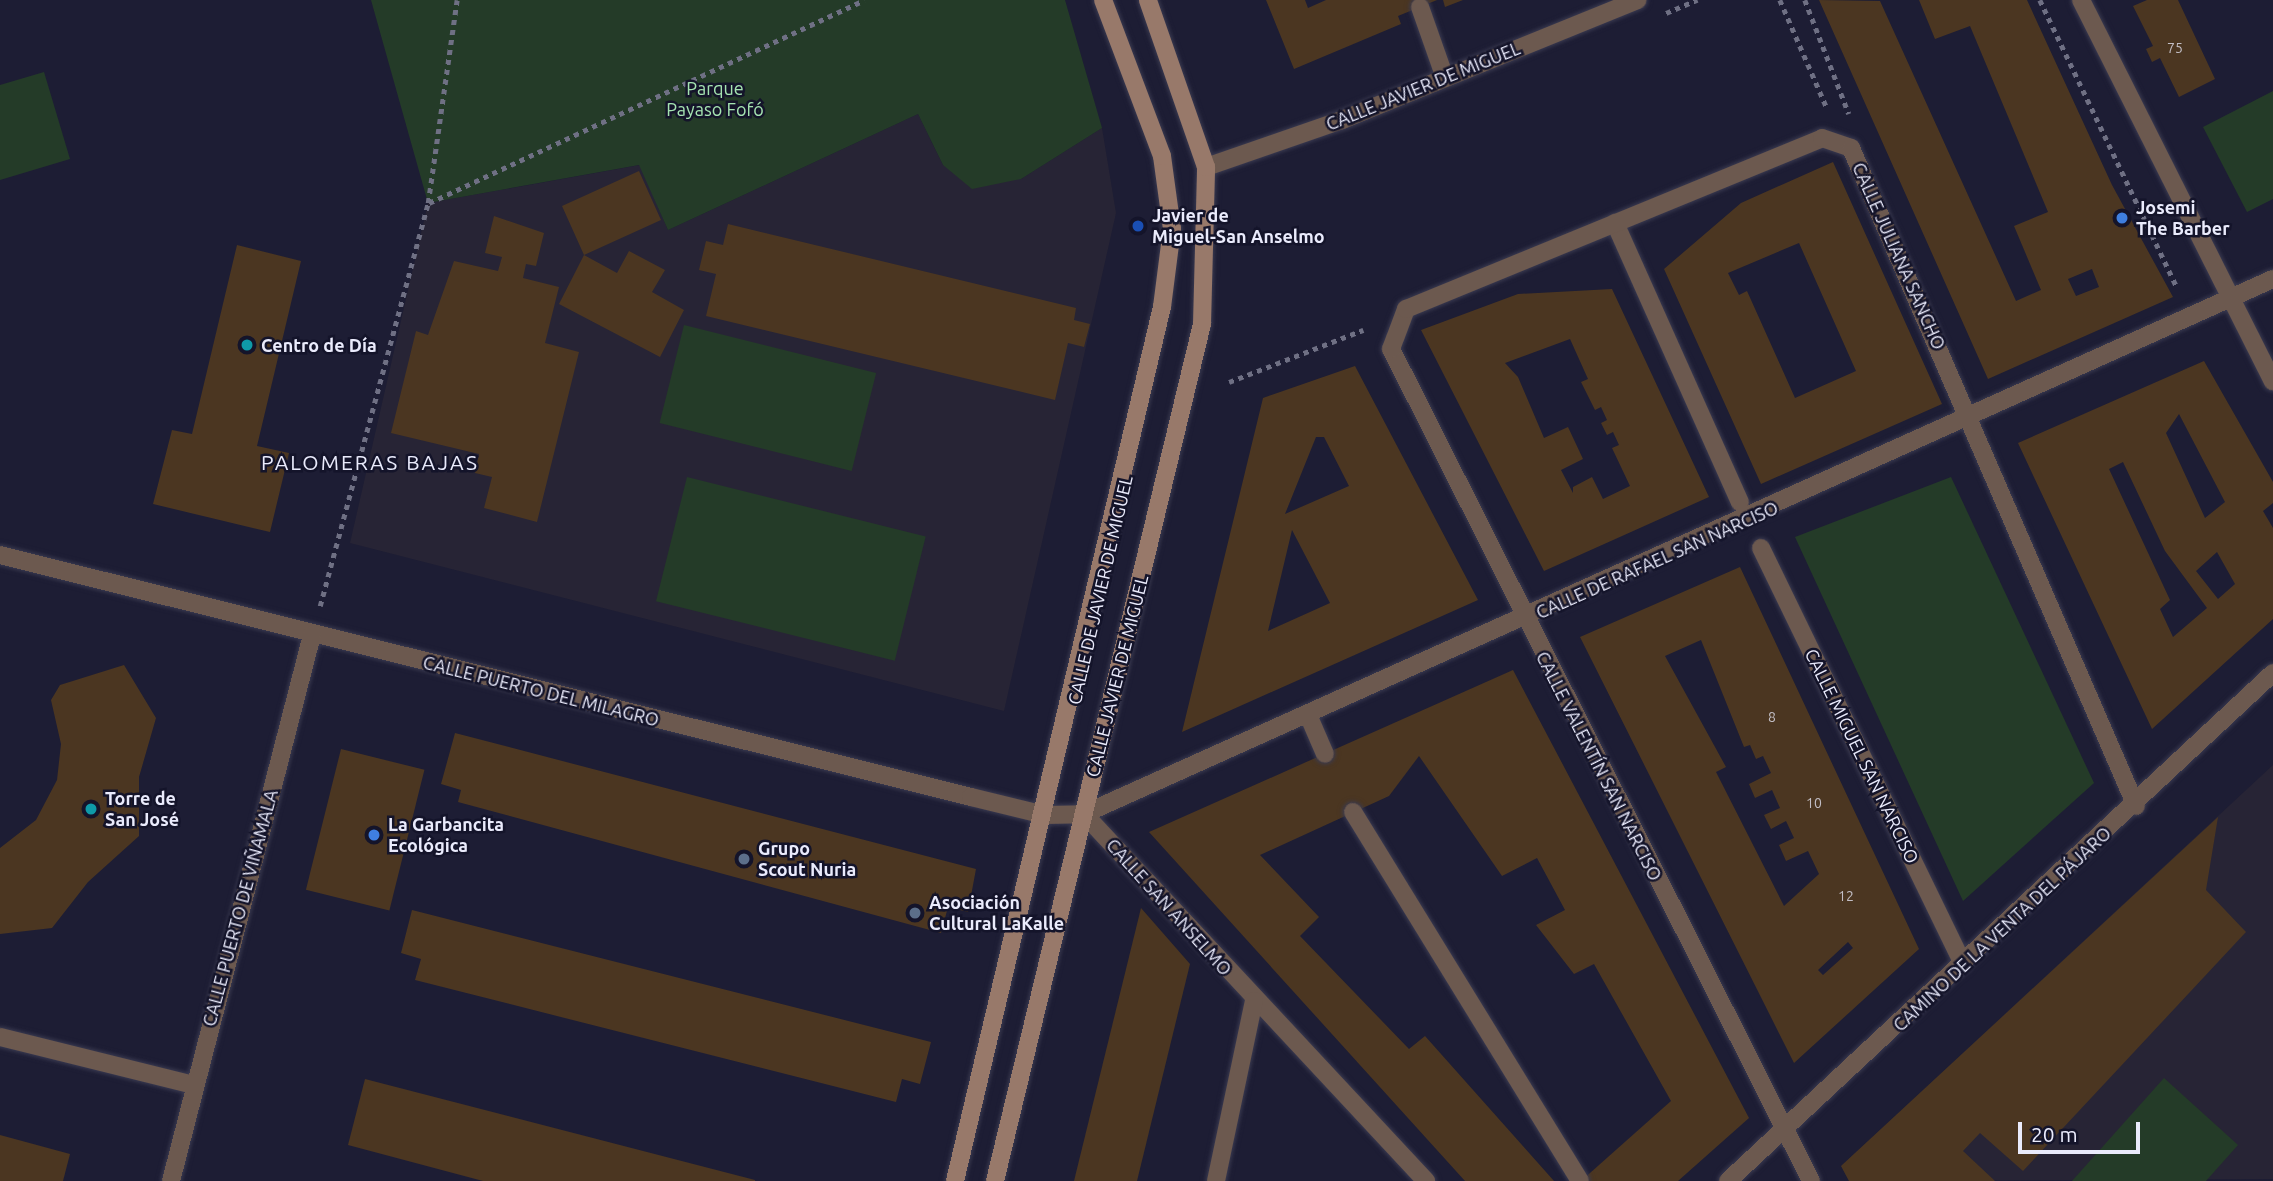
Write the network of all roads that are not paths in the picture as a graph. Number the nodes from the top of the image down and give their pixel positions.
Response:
1 (1103, 0) edge
2 (1149, 0) edge
3 (1638, 0) edge
4 (2081, 0) edge
5 (1420, 7) dead end
6 (1445, 78) junction
7 (1206, 167) junction
8 (1615, 223) junction
9 (2273, 279) edge
10 (2230, 304) junction
11 (1391, 349) joint
12 (2273, 381) edge
13 (1970, 419) junction
14 (1740, 502) dead end
15 (1761, 548) dead end
16 (0, 555) edge
17 (1524, 621) junction
18 (312, 635) junction
19 (2273, 673) edge
20 (1309, 717) junction
21 (1325, 754) dead end
22 (2136, 806) junction
23 (1353, 812) dead end
24 (1084, 814) junction
25 (1045, 815) junction
26 (1964, 964) junction
27 (1254, 1001) junction
28 (0, 1037) edge
29 (194, 1085) junction
30 (1786, 1127) junction
31 (171, 1181) edge
32 (954, 1181) edge
33 (995, 1181) edge
34 (1216, 1181) edge
35 (1426, 1181) edge
36 (1580, 1181) edge
37 (1728, 1181) edge
38 (1811, 1181) edge

1 - 25 street, CALLE DE JAVIER DE MIGUEL
2 - 7 street, CALLE JAVIER DE MIGUEL
3 - 6 street, CALLE JAVIER DE MIGUEL
4 - 10 street
5 - 6 street
6 - 7 street, CALLE JAVIER DE MIGUEL
7 - 24 street, CALLE JAVIER DE MIGUEL
8 - 11 street, CALLE JULIANA SANCHO
8 - 13 street, CALLE JULIANA SANCHO
8 - 14 street
9 - 10 street, CALLE DE RAFAEL SAN NARCISO
10 - 12 street
10 - 13 street, CALLE DE RAFAEL SAN NARCISO
11 - 17 street, CALLE VALENTÍN SAN NARCISO
13 - 17 street, CALLE DE RAFAEL SAN NARCISO
13 - 22 street, CALLE JULIANA SANCHO
15 - 26 street, CALLE MIGUEL SAN NARCISO
16 - 18 street, CALLE PUERTO DEL MILAGRO
17 - 20 street, CALLE DE RAFAEL SAN NARCISO
17 - 30 street, CALLE VALENTÍN SAN NARCISO
18 - 25 street, CALLE PUERTO DEL MILAGRO
18 - 29 street, CALLE PUERTO DE VIÑAMALA
19 - 22 street, CAMINO DE LA VENTA DEL PÁJARO
20 - 21 street
20 - 24 street, CALLE DE RAFAEL SAN NARCISO
22 - 26 street, CAMINO DE LA VENTA DEL PÁJARO
23 - 36 street
24 - 25 street, CALLE PUERTO DEL MILAGRO
24 - 27 street, CALLE SAN ANSELMO
24 - 33 street, CALLE JAVIER DE MIGUEL
25 - 32 street, CALLE DE JAVIER DE MIGUEL
26 - 30 street, CAMINO DE LA VENTA DEL PÁJARO
27 - 34 street
27 - 35 street, CALLE SAN ANSELMO
28 - 29 street
29 - 31 street, CALLE PUERTO DE VIÑAMALA
30 - 37 street, CAMINO DE LA VENTA DEL PÁJARO
30 - 38 street, CALLE VALENTÍN SAN NARCISO

